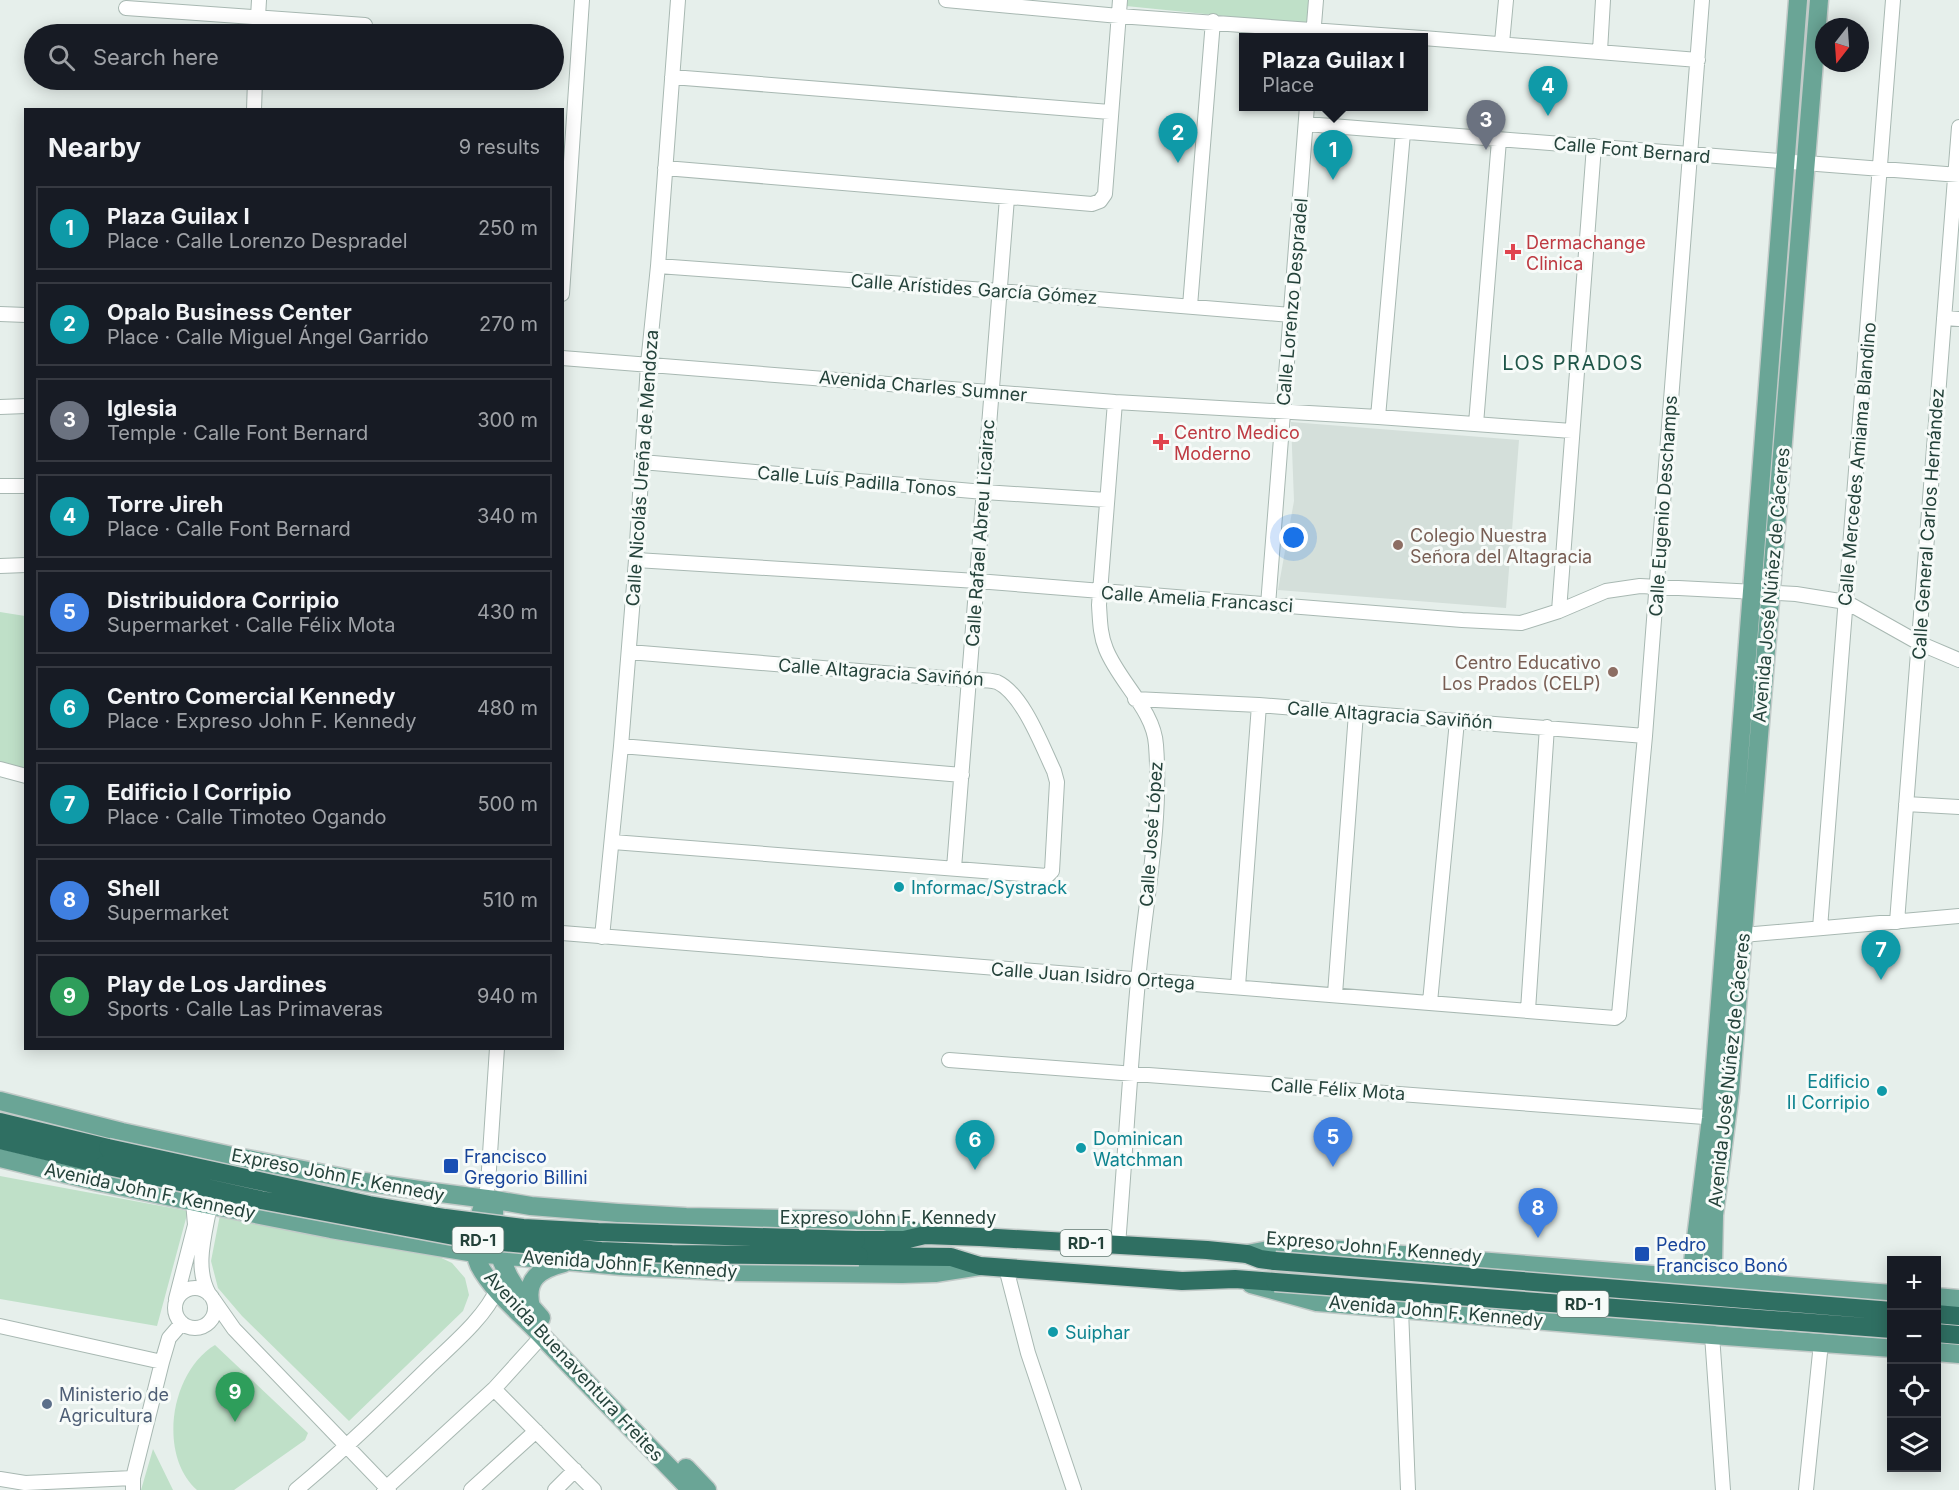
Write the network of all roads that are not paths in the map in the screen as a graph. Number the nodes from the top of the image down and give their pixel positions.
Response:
1 (259, 0) edge
2 (582, 0) edge
3 (678, 0) edge
4 (946, 0) edge
5 (1120, 0) edge
6 (1316, 0) edge
7 (1506, 0) edge
8 (1603, 0) edge
9 (1702, 0) edge
10 (1798, 0) edge
11 (1819, 0) edge
12 (1893, 0) edge
13 (1026, 4) edge
14 (126, 8) dead end
15 (258, 16) junction
16 (1119, 16) junction
17 (1213, 21) junction
18 (258, 24) edge
19 (353, 24) edge
20 (1305, 33) edge
21 (1313, 33) edge
22 (1428, 38) edge
23 (1502, 43) junction
24 (1600, 51) junction
25 (1698, 60) junction
26 (672, 77) junction
27 (255, 90) edge
28 (254, 108) edge
29 (1307, 111) edge
30 (1110, 112) junction
31 (1306, 124) junction
32 (1959, 127) edge
33 (1403, 133) junction
34 (1499, 140) junction
35 (1594, 146) junction
36 (1690, 154) junction
37 (1786, 162) junction
38 (1805, 164) junction
39 (665, 168) junction
40 (1880, 168) junction
41 (1957, 175) edge
42 (1007, 198) junction
43 (564, 265) edge
44 (658, 266) junction
45 (999, 291) junction
46 (1190, 306) junction
47 (0, 314) edge
48 (24, 315) edge
49 (1291, 315) junction
50 (1944, 318) junction
51 (1959, 320) edge
52 (564, 358) edge
53 (648, 364) junction
54 (992, 392) junction
55 (1115, 402) junction
56 (24, 406) edge
57 (0, 407) edge
58 (1283, 412) junction
59 (1378, 417) junction
60 (1476, 424) junction
61 (1572, 431) junction
62 (642, 462) junction
63 (0, 486) edge
64 (24, 486) edge
65 (984, 492) junction
66 (1107, 500) junction
67 (636, 560) junction
68 (24, 565) edge
69 (0, 566) edge
70 (977, 581) junction
71 (1656, 588) junction
72 (1101, 592) junction
73 (1761, 593) junction
74 (1846, 602) junction
75 (1268, 605) junction
76 (1558, 611) junction
77 (1919, 643) junction
78 (629, 652) junction
79 (1959, 660) edge
80 (969, 680) junction
81 (1135, 699) junction
82 (1259, 705) junction
83 (1356, 712) junction
84 (1457, 721) junction
85 (1547, 727) junction
86 (1645, 736) junction
87 (621, 746) junction
88 (0, 769) edge
89 (24, 775) edge
90 (962, 775) junction
91 (1906, 804) junction
92 (1959, 807) edge
93 (613, 842) junction
94 (954, 868) junction
95 (1959, 916) edge
96 (1897, 922) junction
97 (1820, 928) junction
98 (564, 933) edge
99 (1743, 935) junction
100 (602, 937) junction
101 (1138, 980) junction
102 (1238, 986) junction
103 (1335, 994) junction
104 (1430, 1002) junction
105 (1528, 1011) junction
106 (1620, 1012) joint
107 (496, 1050) edge
108 (949, 1060) dead end
109 (1131, 1073) junction
110 (0, 1101) edge
111 (1719, 1118) junction
112 (0, 1122) edge
113 (0, 1140) edge
114 (106, 1156) junction
115 (0, 1158) edge
116 (441, 1193) junction
117 (489, 1194) junction
118 (201, 1203) junction
119 (531, 1206) junction
120 (925, 1235) junction
121 (1118, 1245) junction
122 (442, 1247) junction
123 (857, 1248) junction
124 (475, 1252) junction
125 (1247, 1254) junction
126 (499, 1255) junction
127 (527, 1257) junction
128 (570, 1261) junction
129 (980, 1266) junction
130 (1006, 1268) junction
131 (1642, 1274) junction
132 (1691, 1278) junction
133 (1235, 1279) junction
134 (1712, 1279) junction
135 (492, 1283) junction
136 (1766, 1283) junction
137 (1887, 1294) edge
138 (211, 1296) junction
139 (1941, 1297) edge
140 (1959, 1299) edge
141 (176, 1302) junction
142 (531, 1307) junction
143 (1401, 1309) junction
144 (1887, 1311) edge
145 (1941, 1314) edge
146 (1959, 1316) edge
147 (182, 1323) junction
148 (205, 1325) junction
149 (0, 1326) edge
150 (1641, 1328) junction
151 (234, 1329) junction
152 (1887, 1329) edge
153 (1941, 1333) edge
154 (1712, 1335) junction
155 (1959, 1335) edge
156 (542, 1336) junction
157 (1758, 1338) junction
158 (1821, 1343) junction
159 (1887, 1348) edge
160 (1941, 1352) edge
161 (1959, 1354) edge
162 (162, 1362) junction
163 (494, 1389) junction
164 (536, 1431) junction
165 (347, 1447) junction
166 (575, 1470) junction
167 (0, 1479) edge
168 (133, 1484) edge
169 (386, 1489) edge
170 (296, 1490) edge
171 (471, 1490) edge
172 (555, 1490) edge
173 (594, 1490) edge
174 (691, 1490) edge
175 (708, 1490) edge
176 (1074, 1490) edge
177 (1408, 1490) edge
178 (1723, 1490) edge
179 (1806, 1490) edge

1 - 15 street
2 - 43 street
3 - 26 street, Calle Nicolás Ureña de Mendoza
4 - 13 street
5 - 16 street
6 - 21 street
7 - 23 street
8 - 24 street
9 - 25 street, Calle Eugenio Deschamps
10 - 37 main road, Avenida José Núñez de Cáceres
11 - 38 main road, Avenida José Núñez de Cáceres
12 - 40 street, Calle Mercedes Amiama Blandino
13 - 16 street
14 - 15 street
15 - 18 street
15 - 19 street
16 - 17 street
16 - 30 street
17 - 20 street
17 - 46 street
22 - 23 street
23 - 24 street
24 - 25 street
25 - 36 street, Calle Eugenio Deschamps
26 - 30 street
26 - 39 street, Calle Nicolás Ureña de Mendoza
27 - 28 street
29 - 31 street, Calle Lorenzo Despradel
30 - 42 street
31 - 33 street, Calle Font Bernard
31 - 49 street, Calle Lorenzo Despradel
32 - 41 street, Calle General Carlos Hernández
33 - 34 street, Calle Font Bernard
33 - 59 street
34 - 35 street, Calle Font Bernard
34 - 60 street
35 - 36 street, Calle Font Bernard
35 - 61 street
36 - 37 street, Calle Font Bernard
36 - 71 street, Calle Eugenio Deschamps
37 - 38 street, Calle Font Bernard
37 - 73 main road, Avenida José Núñez de Cáceres
38 - 40 street, Calle Font Bernard
38 - 73 main road, Avenida José Núñez de Cáceres
39 - 42 street
39 - 44 street, Calle Nicolás Ureña de Mendoza
40 - 41 street, Calle Font Bernard
40 - 74 street, Calle Mercedes Amiama Blandino
41 - 50 street, Calle General Carlos Hernández
42 - 45 street, Calle Rafael Abreu Licairac
44 - 45 street, Calle Arístides García Gómez
44 - 53 street, Calle Nicolás Ureña de Mendoza
45 - 46 street, Calle Arístides García Gómez
45 - 54 street, Calle Rafael Abreu Licairac
46 - 49 street, Calle Arístides García Gómez
47 - 48 street
49 - 58 street, Calle Lorenzo Despradel
50 - 51 street
50 - 77 street, Calle General Carlos Hernández
52 - 53 street, Avenida Charles Sumner
53 - 54 street, Avenida Charles Sumner
53 - 62 street, Calle Nicolás Ureña de Mendoza
54 - 55 street, Avenida Charles Sumner
54 - 65 street, Calle Rafael Abreu Licairac
55 - 58 street, Avenida Charles Sumner
55 - 66 street, Calle José López
56 - 57 street
58 - 59 street, Avenida Charles Sumner
58 - 75 street, Calle Lorenzo Despradel
59 - 60 street, Avenida Charles Sumner
60 - 61 street, Avenida Charles Sumner
61 - 76 street
62 - 65 street, Calle Luís Padilla Tonos
62 - 67 street, Calle Nicolás Ureña de Mendoza
63 - 64 street
65 - 66 street, Calle Luís Padilla Tonos
65 - 70 street, Calle Rafael Abreu Licairac
66 - 72 street, Calle José López
67 - 70 street, Calle Amelia Francasci
67 - 78 street, Calle Nicolás Ureña de Mendoza
68 - 69 street
70 - 72 street, Calle Amelia Francasci
70 - 80 street, Calle Rafael Abreu Licairac
71 - 73 street, Calle Amelia Francasci
71 - 76 street, Calle Amelia Francasci
71 - 86 street, Calle Eugenio Deschamps
72 - 75 street, Calle Amelia Francasci
72 - 81 street, Calle José López
73 - 74 street, Calle Amelia Francasci
73 - 99 main road, Avenida José Núñez de Cáceres
73 - 111 main road, Avenida José Núñez de Cáceres
74 - 77 street
74 - 97 street, Calle Mercedes Amiama Blandino
75 - 76 street, Calle Amelia Francasci
77 - 79 street
77 - 91 street, Calle General Carlos Hernández
78 - 80 street, Calle Altagracia Saviñón
78 - 87 street, Calle Nicolás Ureña de Mendoza
80 - 90 street, Calle Rafael Abreu Licairac
80 - 94 street, Calle Altagracia Saviñón
81 - 82 street, Calle Altagracia Saviñón
81 - 101 street, Calle José López
82 - 83 street, Calle Altagracia Saviñón
82 - 102 street
83 - 84 street, Calle Altagracia Saviñón
83 - 103 street
84 - 85 street, Calle Altagracia Saviñón
84 - 104 street
85 - 86 street, Calle Altagracia Saviñón
85 - 105 street
86 - 106 street, Calle Eugenio Deschamps
87 - 90 street
87 - 93 street, Calle Nicolás Ureña de Mendoza
88 - 89 street
90 - 94 street, Calle Rafael Abreu Licairac
91 - 92 street
91 - 96 street, Calle General Carlos Hernández
93 - 94 street
93 - 100 street, Calle Nicolás Ureña de Mendoza
95 - 96 street
96 - 97 street
97 - 99 street
98 - 100 street, Calle Juan Isidro Ortega
99 - 111 main road, Avenida José Núñez de Cáceres
100 - 101 street, Calle Juan Isidro Ortega
101 - 102 street, Calle Juan Isidro Ortega
101 - 109 street, Calle José López
102 - 103 street, Calle Juan Isidro Ortega
103 - 104 street, Calle Juan Isidro Ortega
104 - 105 street, Calle Juan Isidro Ortega
105 - 106 street, Calle Juan Isidro Ortega
107 - 117 street
108 - 109 street, Calle Félix Mota
109 - 111 street, Calle Félix Mota
109 - 121 street, Calle José López
110 - 116 main road, RD-1
111 - 132 main road, Avenida José Núñez de Cáceres
111 - 134 main road, Avenida José Núñez de Cáceres
112 - 114 highway, Expreso John F. Kennedy / RD-1
113 - 114 highway, Expreso John F. Kennedy / RD-1
114 - 123 highway, Expreso John F. Kennedy / RD-1, bridge
115 - 118 main road, Avenida John F. Kennedy / RD-1
116 - 117 main road, RD-1
116 - 122 main road
117 - 119 main road, RD-1
117 - 124 main road, Avenida Buenaventura Freites
117 - 126 main road, Avenida Buenaventura Freites
118 - 122 main road, Avenida John F. Kennedy / RD-1
118 - 138 street
118 - 141 street
119 - 120 main road, RD-1
119 - 127 main road
120 - 121 highway, Expreso John F. Kennedy / RD-1
120 - 123 highway, Expreso John F. Kennedy / RD-1
121 - 125 highway, Expreso John F. Kennedy / RD-1
122 - 124 main road, Avenida John F. Kennedy / RD-1
122 - 135 main road
123 - 129 highway, Expreso John F. Kennedy / RD-1
124 - 126 main road, Avenida John F. Kennedy / RD-1
124 - 135 main road, Avenida Buenaventura Freites
125 - 131 main road, RD-1
125 - 144 highway, Expreso John F. Kennedy / RD-1, bridge
126 - 127 main road, Avenida John F. Kennedy / RD-1
126 - 142 main road, Avenida Buenaventura Freites
127 - 128 main road, Avenida John F. Kennedy / RD-1
128 - 129 main road, Avenida John F. Kennedy / RD-1
128 - 142 main road
129 - 130 highway, Expreso John F. Kennedy / RD-1
130 - 133 highway, Expreso John F. Kennedy / RD-1
130 - 176 street
131 - 132 main road, RD-1
131 - 150 main road
132 - 134 main road, RD-1
132 - 154 main road, Avenida José Núñez de Cáceres
133 - 143 main road, Avenida John F. Kennedy
133 - 152 highway, Expreso John F. Kennedy / RD-1, bridge
134 - 136 main road, RD-1
134 - 154 main road, Avenida José Núñez de Cáceres
135 - 156 main road, Avenida Buenaventura Freites
135 - 165 street
136 - 137 main road, RD-1
136 - 157 main road
138 - 141 street
138 - 148 street
138 - 151 street
139 - 140 main road
141 - 147 street
142 - 175 main road, Avenida Buenaventura Freites
143 - 150 main road, Avenida John F. Kennedy
143 - 177 street
145 - 146 highway
147 - 148 street
147 - 162 street
148 - 151 street
149 - 162 street
150 - 154 main road, Avenida John F. Kennedy
151 - 165 street
153 - 155 highway
154 - 157 main road, Avenida John F. Kennedy
154 - 178 street
156 - 163 street
156 - 174 main road, Avenida Buenaventura Freites
157 - 158 main road, Avenida John F. Kennedy
158 - 159 main road, Avenida John F. Kennedy
158 - 179 street
160 - 161 main road
162 - 168 street
163 - 164 street
163 - 169 street
164 - 166 street
164 - 171 street
165 - 169 street
165 - 170 street
166 - 172 street
166 - 173 street
167 - 168 street

